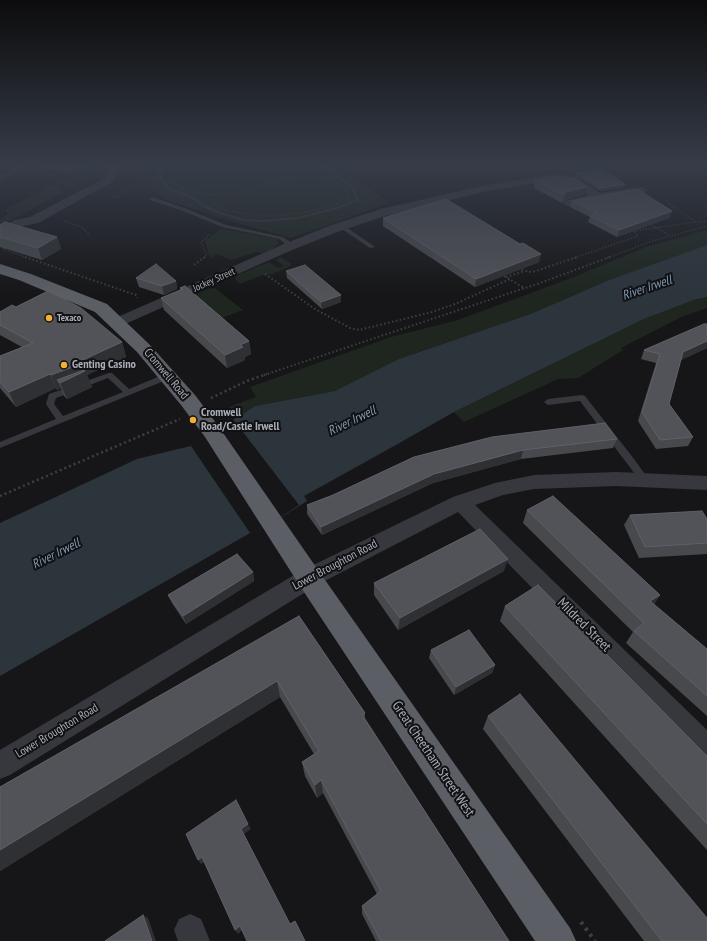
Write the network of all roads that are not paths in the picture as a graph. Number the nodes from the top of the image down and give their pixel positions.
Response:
1 (56, 208) edge
2 (178, 208) edge
3 (403, 208) edge
4 (341, 226) junction
5 (0, 233) edge
6 (288, 247) junction
7 (372, 247) dead end
8 (0, 269) edge
9 (118, 322) junction
10 (168, 376) junction
11 (128, 392) junction
12 (548, 402) dead end
13 (62, 420) junction
14 (0, 445) edge
15 (644, 480) junction
16 (707, 483) edge
17 (460, 502) junction
18 (309, 578) junction
19 (707, 749) edge
20 (0, 765) edge
21 (557, 941) edge

1 - 5 street
2 - 6 lane
3 - 4 street, Jockey Street
4 - 6 street, Jockey Street
4 - 7 lane
6 - 9 street, Jockey Street
8 - 9 highway, Cromwell Road
9 - 10 highway, Cromwell Road
10 - 11 lane
10 - 18 highway, Cromwell Road
11 - 13 lane
11 - 13 lane
12 - 15 lane
13 - 14 lane
15 - 16 street, Lower Broughton Road
15 - 17 street, Lower Broughton Road
17 - 18 street, Lower Broughton Road
17 - 19 street, Mildred Street
18 - 20 street, Lower Broughton Road
18 - 21 highway, Great Cheetham Street West

